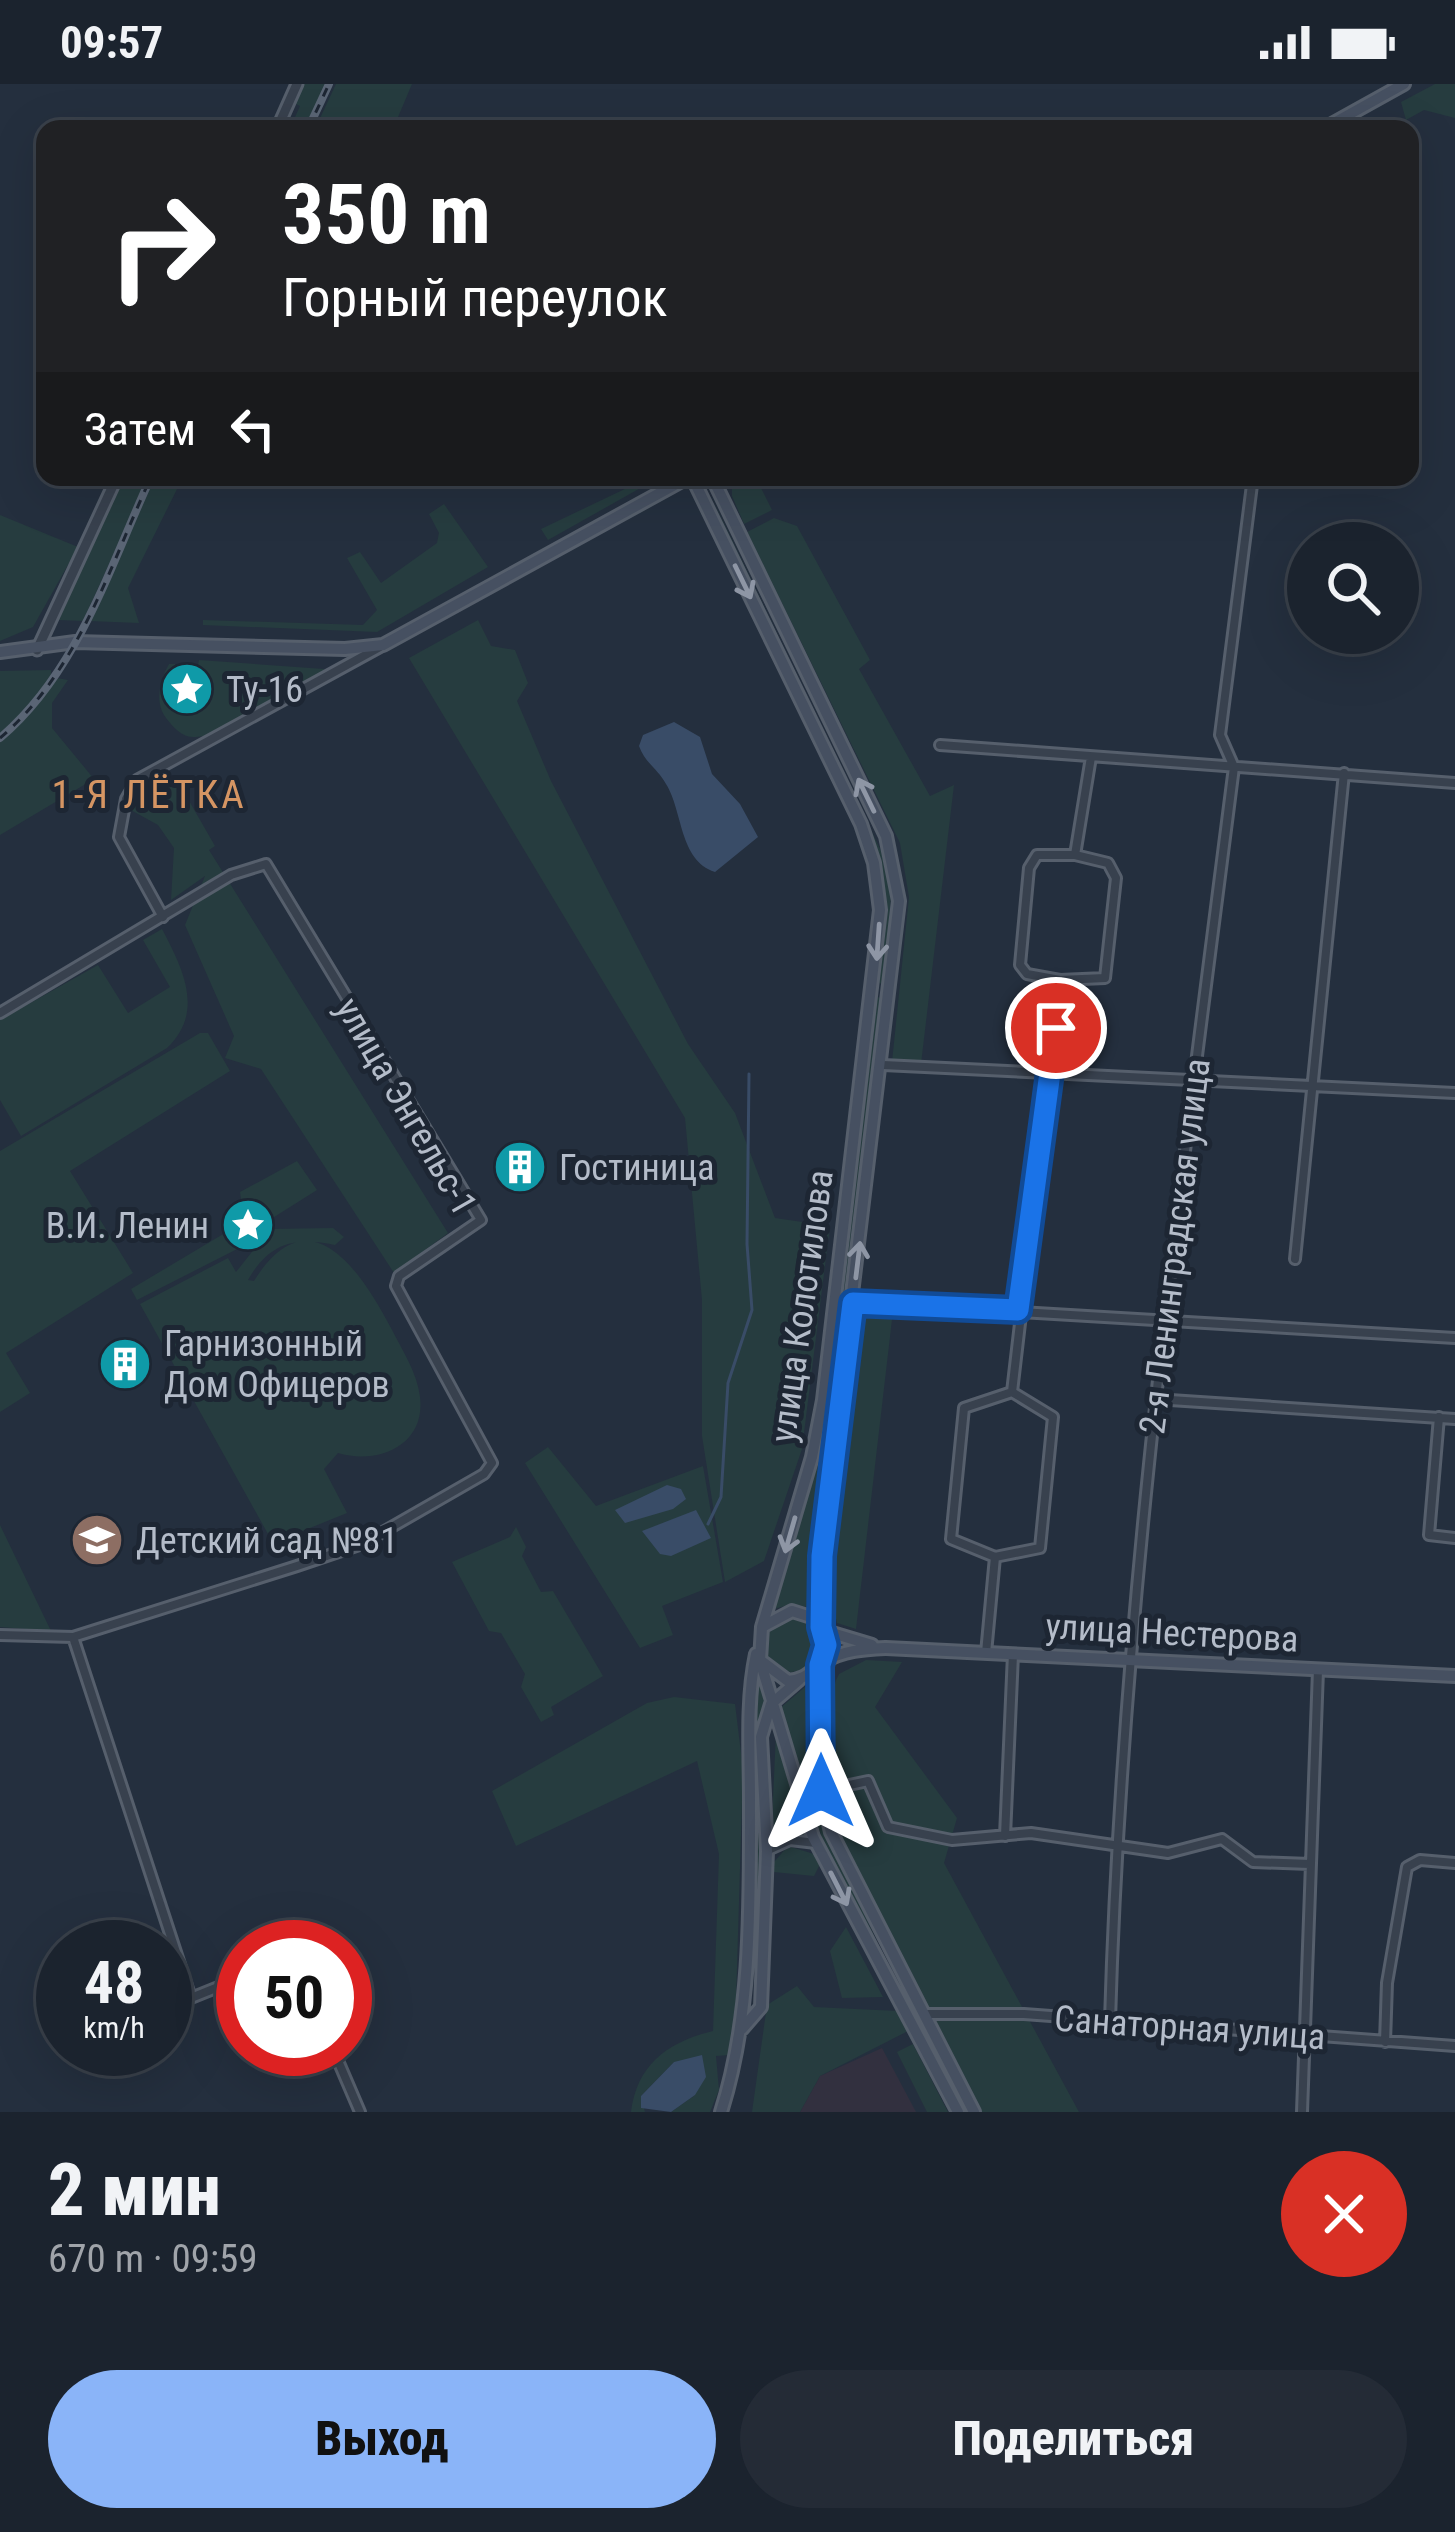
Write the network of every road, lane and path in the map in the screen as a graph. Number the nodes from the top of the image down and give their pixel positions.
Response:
1 (297, 84) edge
2 (1405, 84) edge
3 (281, 120) edge
4 (1339, 120) edge
5 (113, 486) edge
6 (674, 486) edge
7 (694, 486) edge
8 (716, 486) edge
9 (1252, 486) edge
10 (383, 645) junction
11 (38, 650) junction
12 (0, 652) edge
13 (940, 745) dead end
14 (1090, 757) junction
15 (1234, 767) junction
16 (1344, 773) junction
17 (1455, 783) edge
18 (1075, 855) junction
19 (163, 917) junction
20 (1060, 980) junction
21 (874, 988) junction
22 (892, 990) junction
23 (0, 1013) edge
24 (883, 1065) junction
25 (1051, 1074) junction
26 (1194, 1080) junction
27 (1312, 1086) junction
28 (1455, 1093) edge
29 (1295, 1259) dead end
30 (853, 1303) junction
31 (1018, 1310) junction
32 (1164, 1322) junction
33 (1455, 1338) edge
34 (1012, 1392) junction
35 (1156, 1400) junction
36 (1439, 1417) junction
37 (1455, 1418) edge
38 (1455, 1538) edge
39 (995, 1557) junction
40 (762, 1627) junction
41 (822, 1629) junction
42 (0, 1635) edge
43 (73, 1637) junction
44 (886, 1648) junction
45 (986, 1653) junction
46 (1012, 1654) junction
47 (758, 1656) junction
48 (1128, 1660) junction
49 (821, 1664) junction
50 (1318, 1670) junction
51 (1455, 1676) edge
52 (800, 1680) junction
53 (771, 1703) junction
54 (821, 1791) junction
55 (1005, 1836) junction
56 (1115, 1841) junction
57 (817, 1844) junction
58 (766, 1851) junction
59 (1455, 1863) edge
60 (1310, 1864) junction
61 (216, 1988) edge
62 (925, 2014) junction
63 (1110, 2021) junction
64 (740, 2031) junction
65 (1304, 2035) junction
66 (1385, 2042) junction
67 (1455, 2046) edge
68 (345, 2076) edge
69 (360, 2112) edge
70 (721, 2112) edge
71 (958, 2112) edge
72 (974, 2112) edge
73 (1302, 2112) edge

1 - 3 street
2 - 4 main road
5 - 11 street
6 - 10 main road
7 -> 21 main road, улица Колотилова
22 -> 8 main road, улица Колотилова
9 - 15 street, 2-я Ленинградская улица
10 - 11 main road
10 - 19 street
11 - 12 main road
13 - 14 street
14 - 15 street
14 - 18 street
15 - 16 street
15 - 26 street, 2-я Ленинградская улица
16 - 17 street
16 - 27 street
18 - 20 street
18 - 20 street
19 - 23 street, улица Энгельс-1
19 - 43 street, улица Энгельс-1
20 - 25 street
21 - 22 main road
21 -> 40 main road, улица Колотилова
22 - 24 main road, улица Колотилова
24 - 25 street
30 -> 24 main road, улица Колотилова
25 - 26 street
25 - 31 street
26 - 27 street
26 - 32 street, 2-я Ленинградская улица
27 - 28 street
27 - 29 street
30 - 31 street
30 - 41 main road, улица Колотилова
31 - 32 street
31 - 34 street
32 - 33 street
32 - 35 street, 2-я Ленинградская улица
34 - 39 street
34 - 39 street
35 - 36 street
35 - 48 street, 2-я Ленинградская улица
36 - 37 street
36 - 38 street
39 - 45 street
40 - 41 main road
40 - 47 main road, улица Колотилова
41 - 44 main road, улица Нестерова
41 - 49 main road, улица Колотилова
42 - 43 street, улица Энгельс-1
43 - 61 street
44 - 45 main road, улица Нестерова
44 - 49 main road, улица Нестерова
45 - 46 main road, улица Нестерова
46 - 48 main road, улица Нестерова
46 - 55 street
47 - 52 main road
47 - 53 main road, улица Колотилова
47 - 64 main road
48 - 50 main road, улица Нестерова
48 - 56 street, 2-я Ленинградская улица
49 - 52 main road
49 - 54 main road, улица Колотилова
50 - 51 main road, улица Нестерова
50 - 60 street
52 - 53 main road
53 - 57 main road, улица Колотилова
53 - 58 main road
54 - 55 street
54 - 62 main road, улица Колотилова
55 - 56 street
56 - 60 street
56 - 63 street, 2-я Ленинградская улица
57 - 58 street
57 -> 71 main road, улица Колотилова
58 - 64 main road
59 - 66 street
60 - 65 street
62 - 63 street, Санаторная улица
62 - 72 main road, улица Колотилова
63 - 65 street, Санаторная улица
64 - 70 main road
65 - 66 street, Санаторная улица
65 - 73 street
66 - 67 street, Санаторная улица
68 - 69 street

